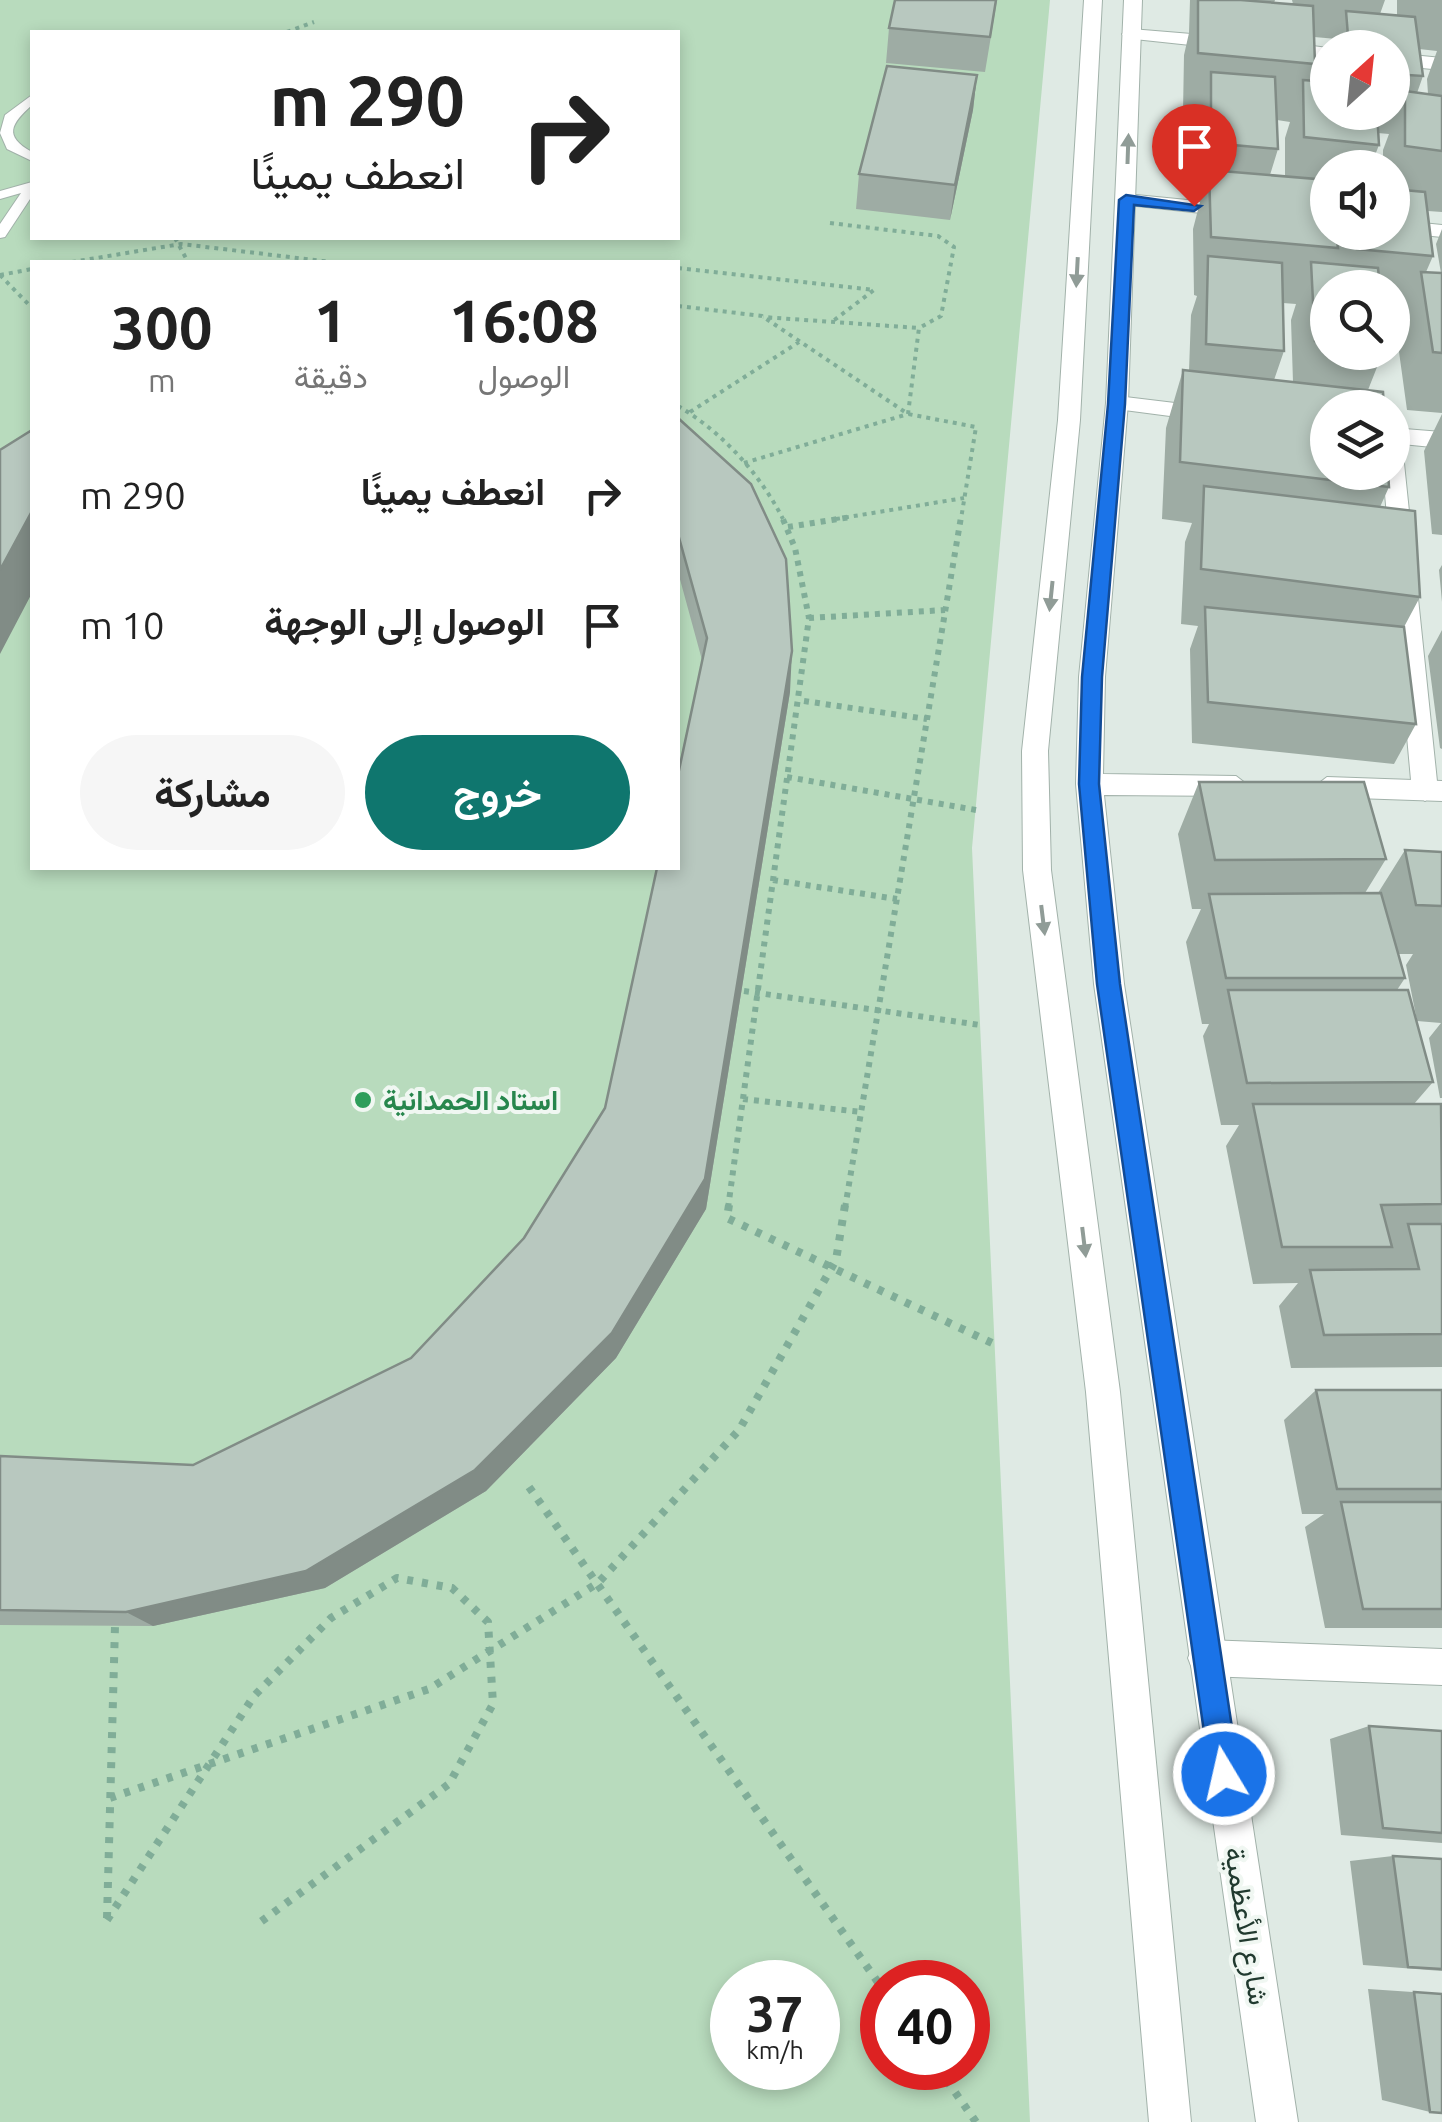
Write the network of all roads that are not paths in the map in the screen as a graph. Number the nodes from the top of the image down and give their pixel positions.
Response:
1 (1094, 0) edge
2 (1133, 0) edge
3 (1132, 34) junction
4 (1310, 50) edge
5 (1410, 61) edge
6 (1442, 64) edge
7 (30, 99) edge
8 (5, 118) edge
9 (30, 156) edge
10 (30, 187) edge
11 (30, 189) edge
12 (0, 195) edge
13 (1126, 200) junction
14 (1254, 212) edge
15 (1410, 228) edge
16 (1442, 231) edge
17 (0, 234) edge
18 (1117, 404) junction
19 (1232, 416) edge
20 (1410, 437) edge
21 (1442, 440) edge
22 (1397, 490) edge
23 (1089, 784) junction
24 (1265, 786) edge
25 (1433, 791) edge
26 (1334, 825) edge
27 (1206, 1658) junction
28 (1442, 1668) edge
29 (1170, 2122) edge
30 (1277, 2122) edge

1 -> 29 street
2 - 3 street, شارع الأعظمية
3 - 4 street
13 -> 3 street, شارع الأعظمية
5 - 6 street
7 - 8 lane
8 - 9 lane
10 - 12 lane
11 - 17 lane
13 - 14 street
13 - 18 street, شارع الأعظمية
15 - 16 street
18 - 19 street
18 - 23 street, شارع الأعظمية
20 - 21 street
22 - 25 street
23 - 24 street
23 - 27 street, شارع الأعظمية
25 - 26 street
27 - 28 street
27 - 30 street, شارع الأعظمية

